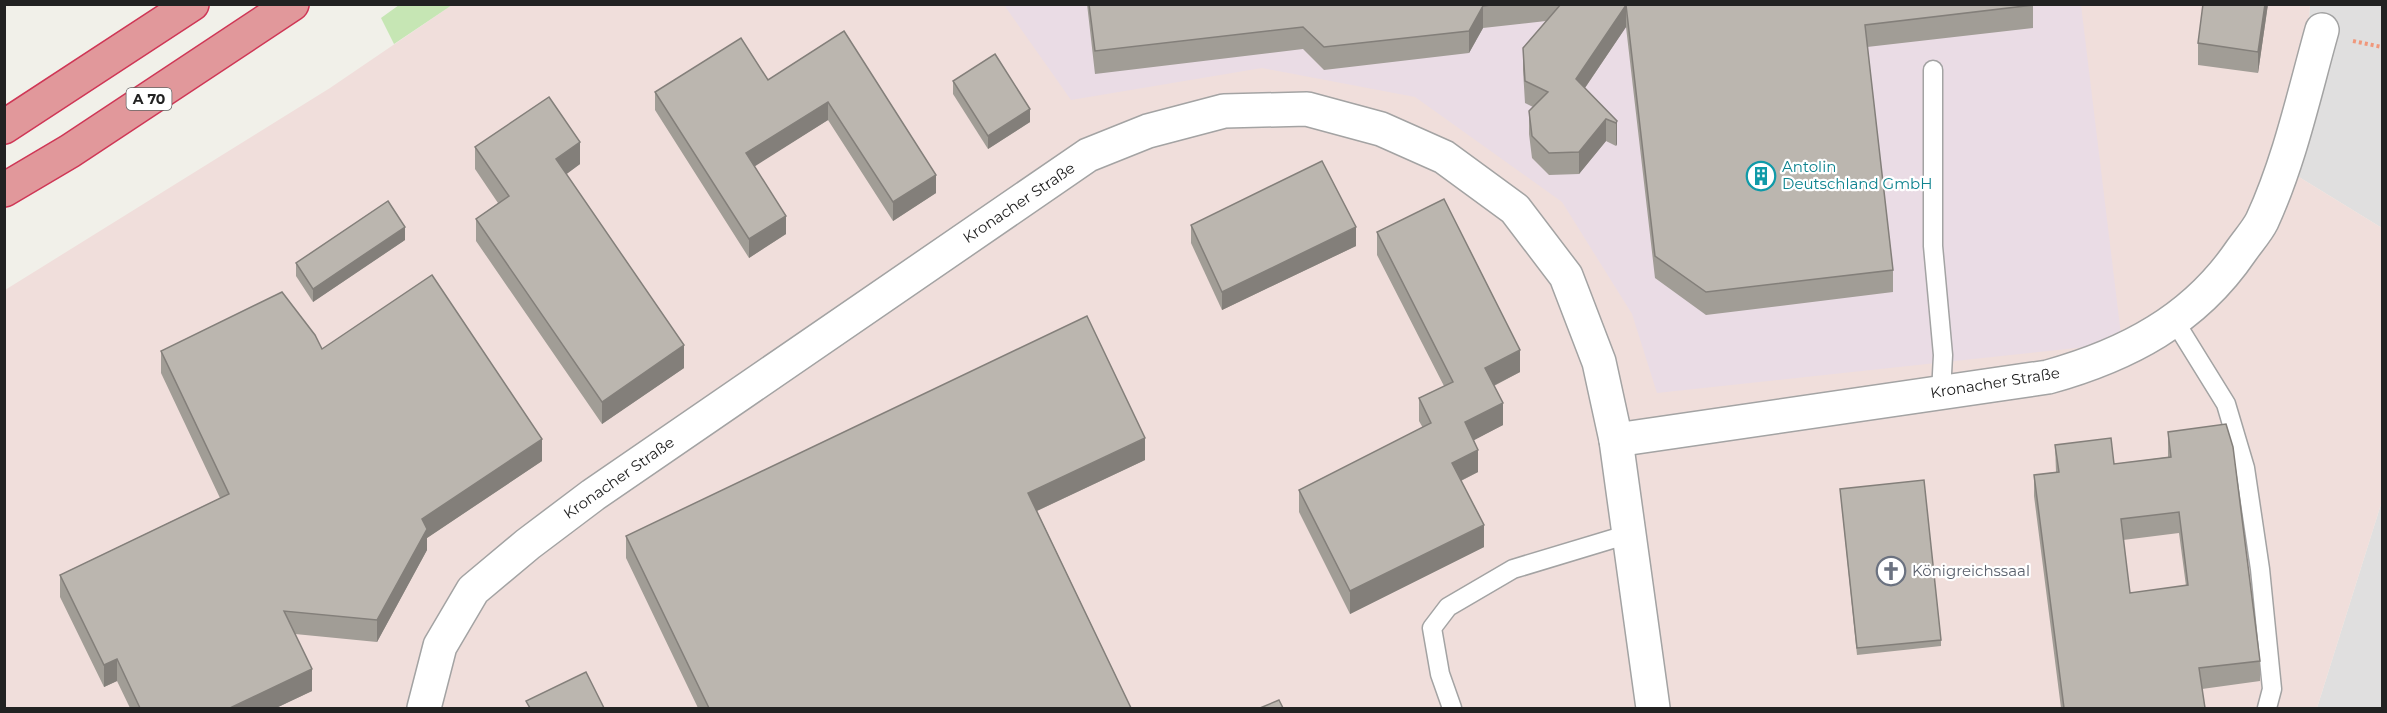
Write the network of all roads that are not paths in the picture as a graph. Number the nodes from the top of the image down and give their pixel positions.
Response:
1 (192, 4) edge
2 (292, 4) edge
3 (2322, 30) dead end
4 (1933, 70) dead end
5 (4, 127) edge
6 (4, 190) edge
7 (2174, 320) junction
8 (1941, 393) junction
9 (1616, 440) junction
10 (1629, 534) junction
11 (424, 708) edge
12 (1452, 708) edge
13 (1653, 708) edge
14 (2267, 708) edge

1 - 5 highway
2 - 6 highway, A 70
3 - 7 street, Kronacher Straße
4 - 8 lane
7 - 8 street, Kronacher Straße
7 - 14 lane
8 - 9 street, Kronacher Straße
9 - 10 street, Kronacher Straße
9 - 11 street, Kronacher Straße
10 - 12 lane
10 - 13 street, Kronacher Straße

